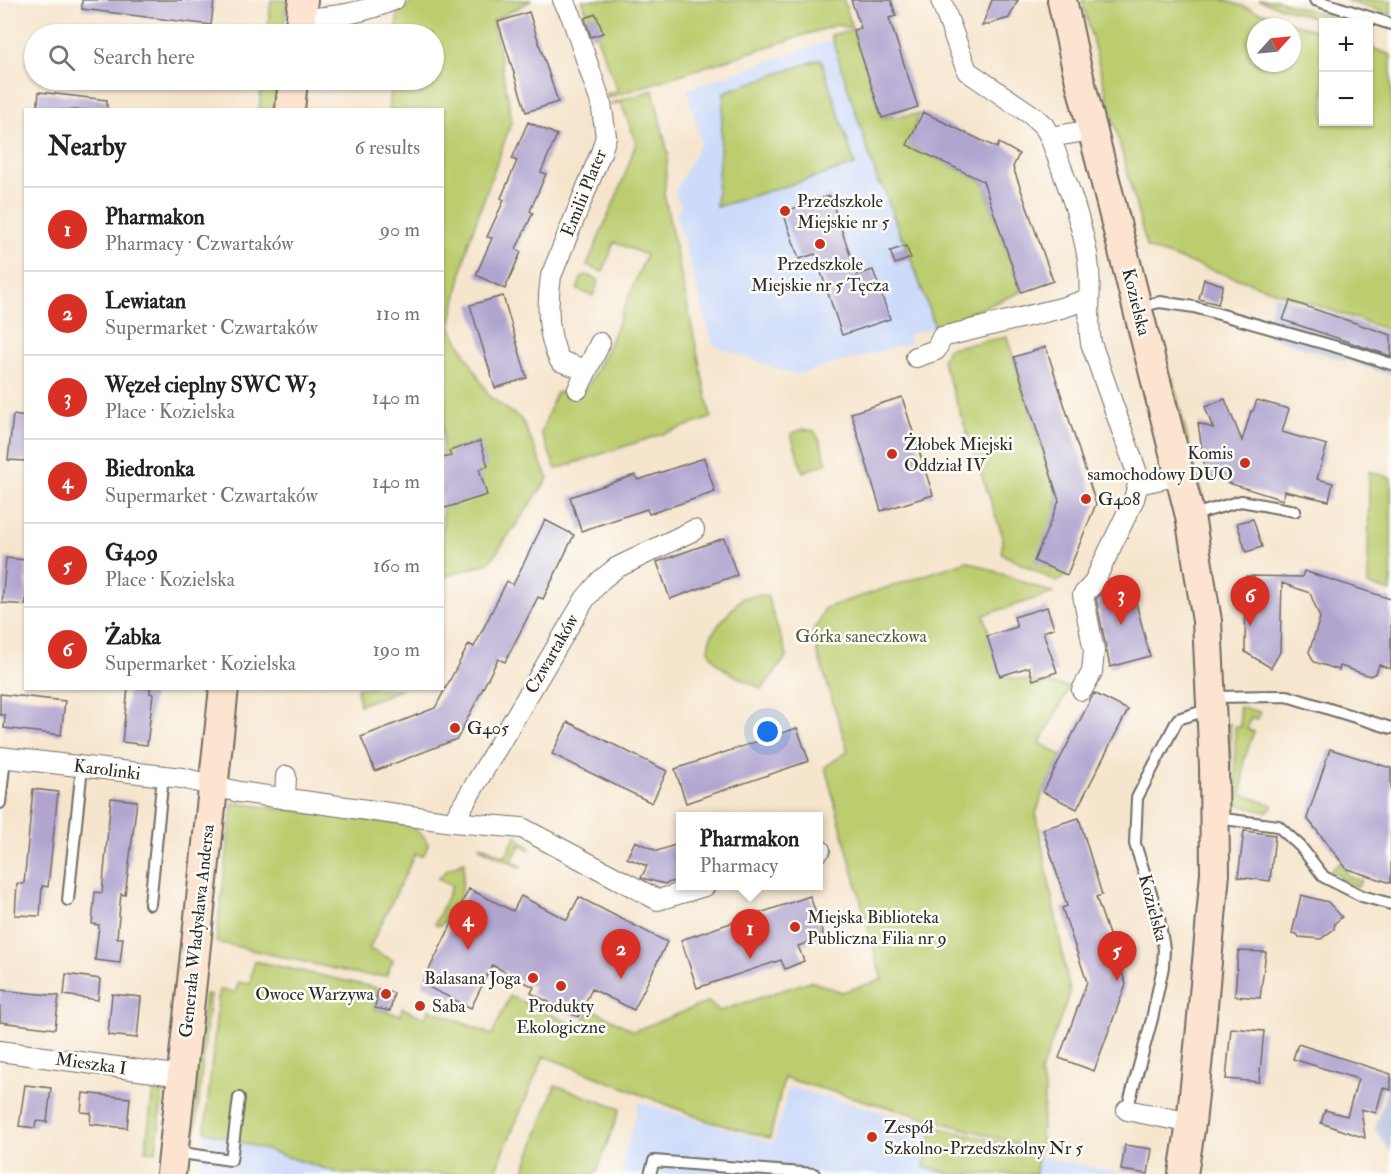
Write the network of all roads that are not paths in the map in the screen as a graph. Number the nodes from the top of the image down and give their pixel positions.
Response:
1 (394, 0) edge
2 (563, 0) edge
3 (941, 0) edge
4 (1062, 0) edge
5 (1315, 0) edge
6 (301, 18) edge
7 (1391, 24) edge
8 (292, 90) edge
9 (290, 108) edge
10 (1092, 130) junction
11 (1050, 137) junction
12 (1089, 299) junction
13 (1137, 308) junction
14 (600, 343) dead end
15 (916, 357) dead end
16 (1391, 364) edge
17 (586, 370) junction
18 (578, 389) dead end
19 (1180, 475) junction
20 (1138, 484) junction
21 (1295, 511) dead end
22 (1190, 516) junction
23 (694, 531) dead end
24 (224, 690) edge
25 (1082, 690) dead end
26 (1212, 702) junction
27 (1391, 728) edge
28 (2, 758) edge
29 (82, 767) junction
30 (163, 776) junction
31 (286, 776) dead end
32 (212, 786) junction
33 (285, 799) junction
34 (0, 803) edge
35 (1216, 818) junction
36 (453, 822) junction
37 (689, 890) edge
38 (68, 900) dead end
39 (150, 904) dead end
40 (1391, 904) edge
41 (0, 1051) edge
42 (182, 1076) junction
43 (239, 1098) dead end
44 (1127, 1110) joint
45 (1191, 1123) junction
46 (172, 1163) edge
47 (650, 1174) edge
48 (814, 1174) edge
49 (1183, 1174) edge

1 - 6 street
2 - 17 street, Emilii Plater
3 - 11 street
4 - 10 street, Kozielska
5 - 7 lane
8 - 9 street
10 - 11 street
10 - 13 street, Kozielska
11 - 12 street
12 - 15 street
12 - 20 street
13 - 16 lane
13 - 19 street, Kozielska
14 - 17 street
17 - 18 street
19 - 20 street
19 - 22 street, Kozielska
20 - 25 street
21 - 22 lane
22 - 26 street, Kozielska
23 - 36 street, Czwartaków
24 - 32 street, Generała Władysława Andersa
26 - 27 lane
26 - 35 street, Kozielska
26 - 44 lane, Kozielska
28 - 29 street, Karolinki
28 - 34 lane
29 - 30 street, Karolinki
29 - 38 lane
30 - 32 street, Karolinki
30 - 39 lane
31 - 33 street
32 - 33 street
32 - 42 street, Generała Władysława Andersa
33 - 36 street
35 - 40 lane
35 - 45 street, Kozielska
36 - 37 street
41 - 42 street, Mieszka I
42 - 46 street, Generała Władysława Andersa
43 - 46 lane
44 - 45 street, Kozielska
45 - 49 street, Kozielska
47 - 48 lane

